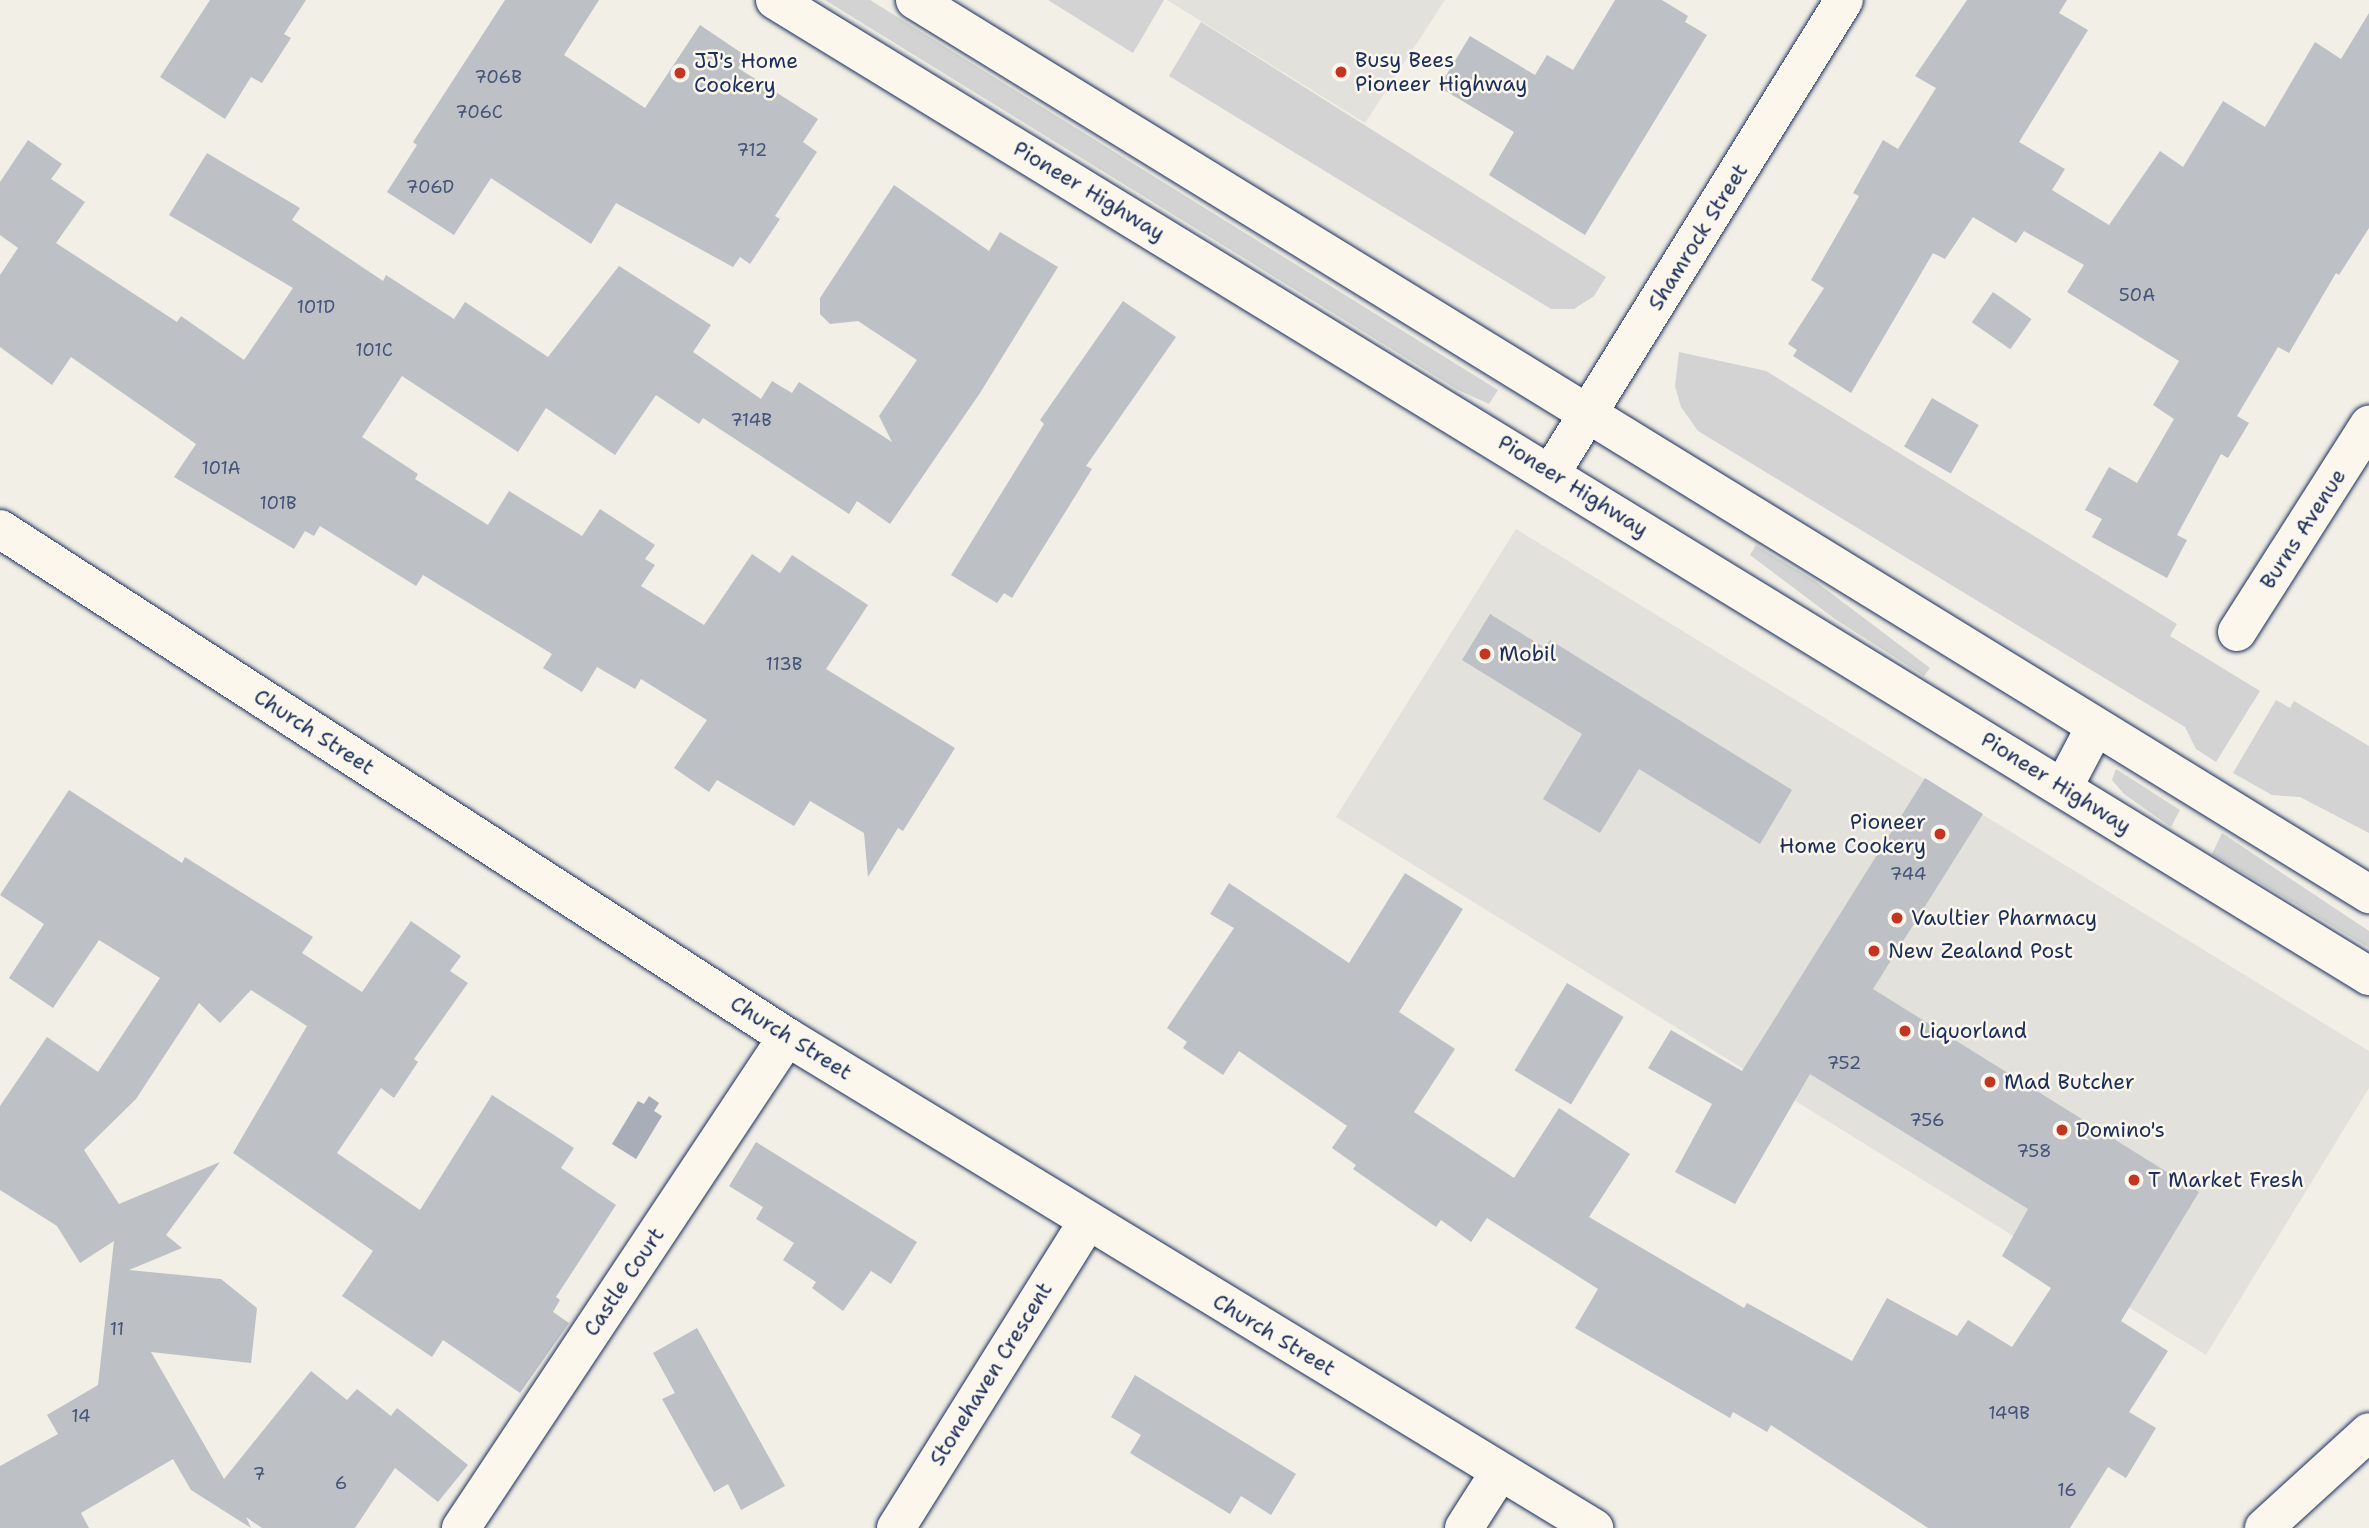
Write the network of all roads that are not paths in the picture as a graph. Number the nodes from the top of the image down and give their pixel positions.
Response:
1 (775, 0) edge
2 (915, 0) edge
3 (1844, 0) edge
4 (1587, 415) junction
5 (2369, 425) edge
6 (1551, 473) junction
7 (0, 529) edge
8 (2237, 632) dead end
9 (2095, 727) junction
10 (2063, 788) junction
11 (2369, 894) edge
12 (2369, 976) edge
13 (787, 1037) junction
14 (1088, 1221) junction
15 (2369, 1432) edge
16 (1499, 1473) junction
17 (461, 1528) edge
18 (896, 1528) edge
19 (1464, 1528) edge
20 (1594, 1528) edge
21 (2264, 1528) edge

1 - 6 street, Pioneer Highway
2 - 4 street
3 - 4 street, Shamrock Street
4 - 6 street, Shamrock Street
4 - 9 street
5 - 8 street, Burns Avenue
6 - 10 street, Pioneer Highway
7 - 13 street, Church Street
9 - 10 street
9 - 11 street
10 - 12 street, Pioneer Highway
13 - 14 street, Church Street
13 - 17 street, Castle Court
14 - 16 street, Church Street
14 - 18 street, Stonehaven Crescent
15 - 21 street
16 - 19 street
16 - 20 street, Church Street

